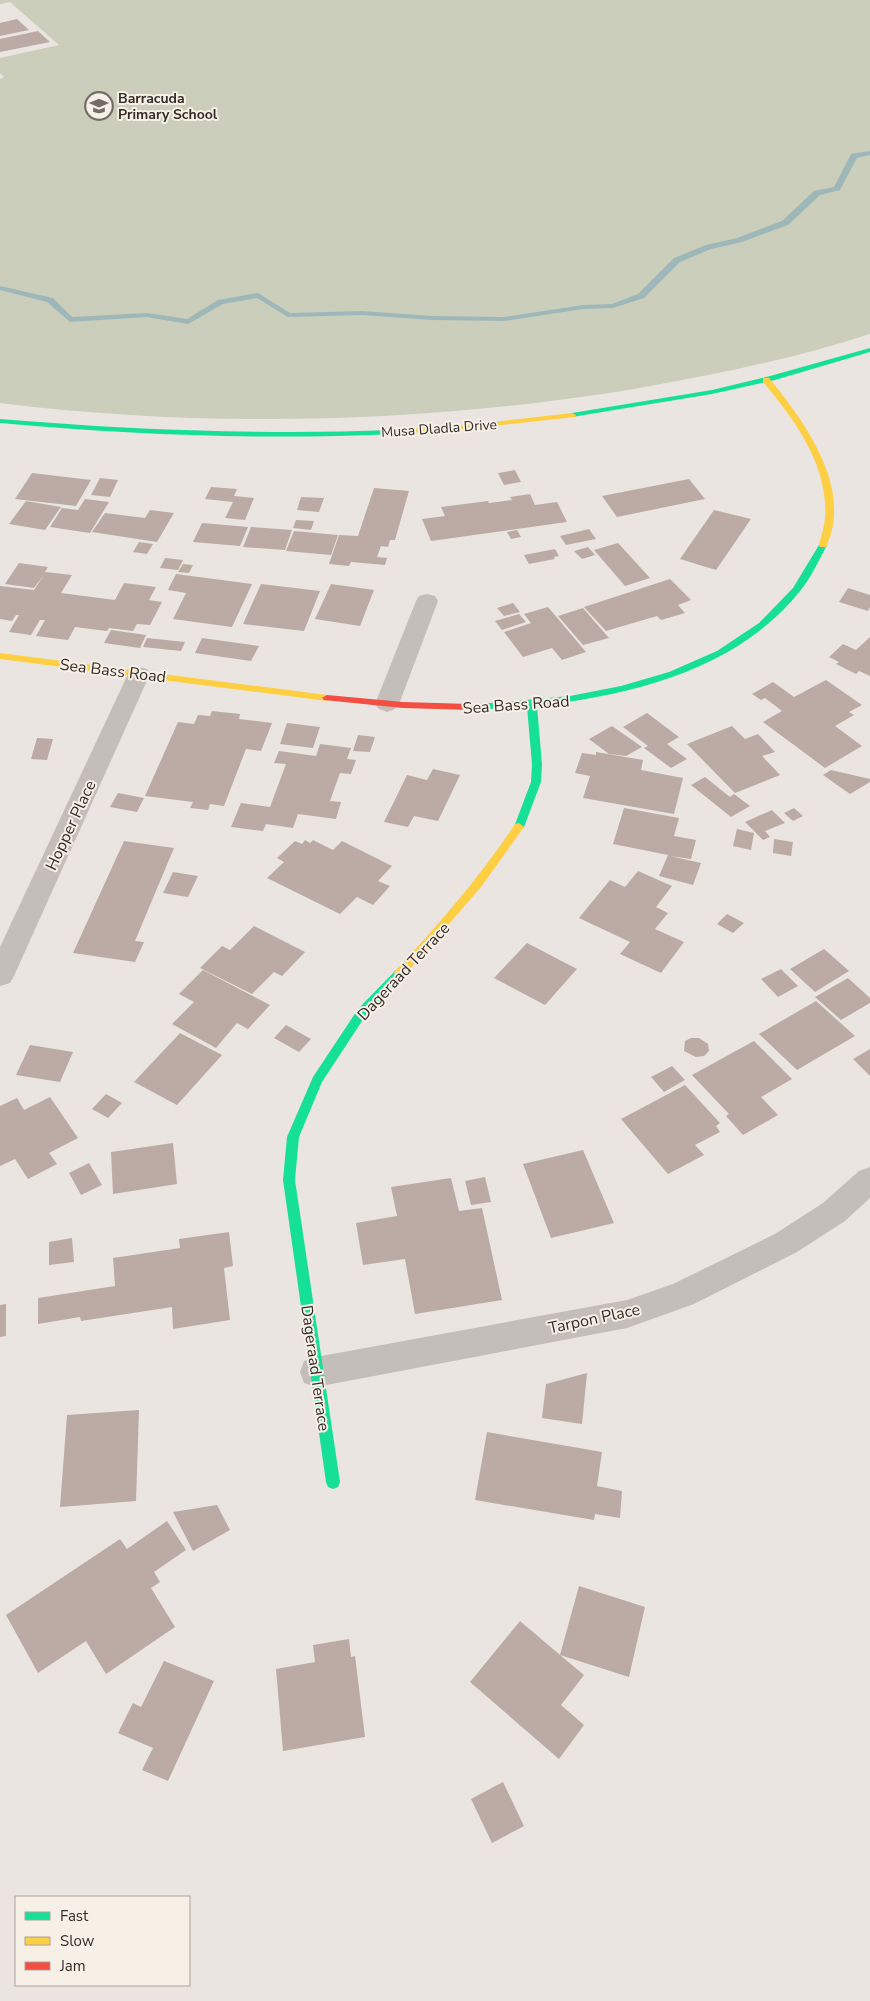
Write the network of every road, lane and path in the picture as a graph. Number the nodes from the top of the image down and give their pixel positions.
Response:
1 (870, 350) edge
2 (766, 380) junction
3 (0, 420) edge
4 (427, 600) dead end
5 (0, 656) edge
6 (139, 674) junction
7 (386, 704) junction
8 (532, 706) junction
9 (0, 976) edge
10 (870, 1180) edge
11 (316, 1372) junction
12 (333, 1482) dead end

1 - 2 street, Musa Dladla Drive
2 - 3 street, Musa Dladla Drive
2 - 8 street, Sea Bass Road
4 - 7 street
5 - 6 street, Sea Bass Road
6 - 7 street, Sea Bass Road
6 - 9 street, Hopper Place
7 - 8 street, Sea Bass Road
8 - 11 street, Dageraad Terrace
10 - 11 street, Tarpon Place
11 - 12 street, Dageraad Terrace

